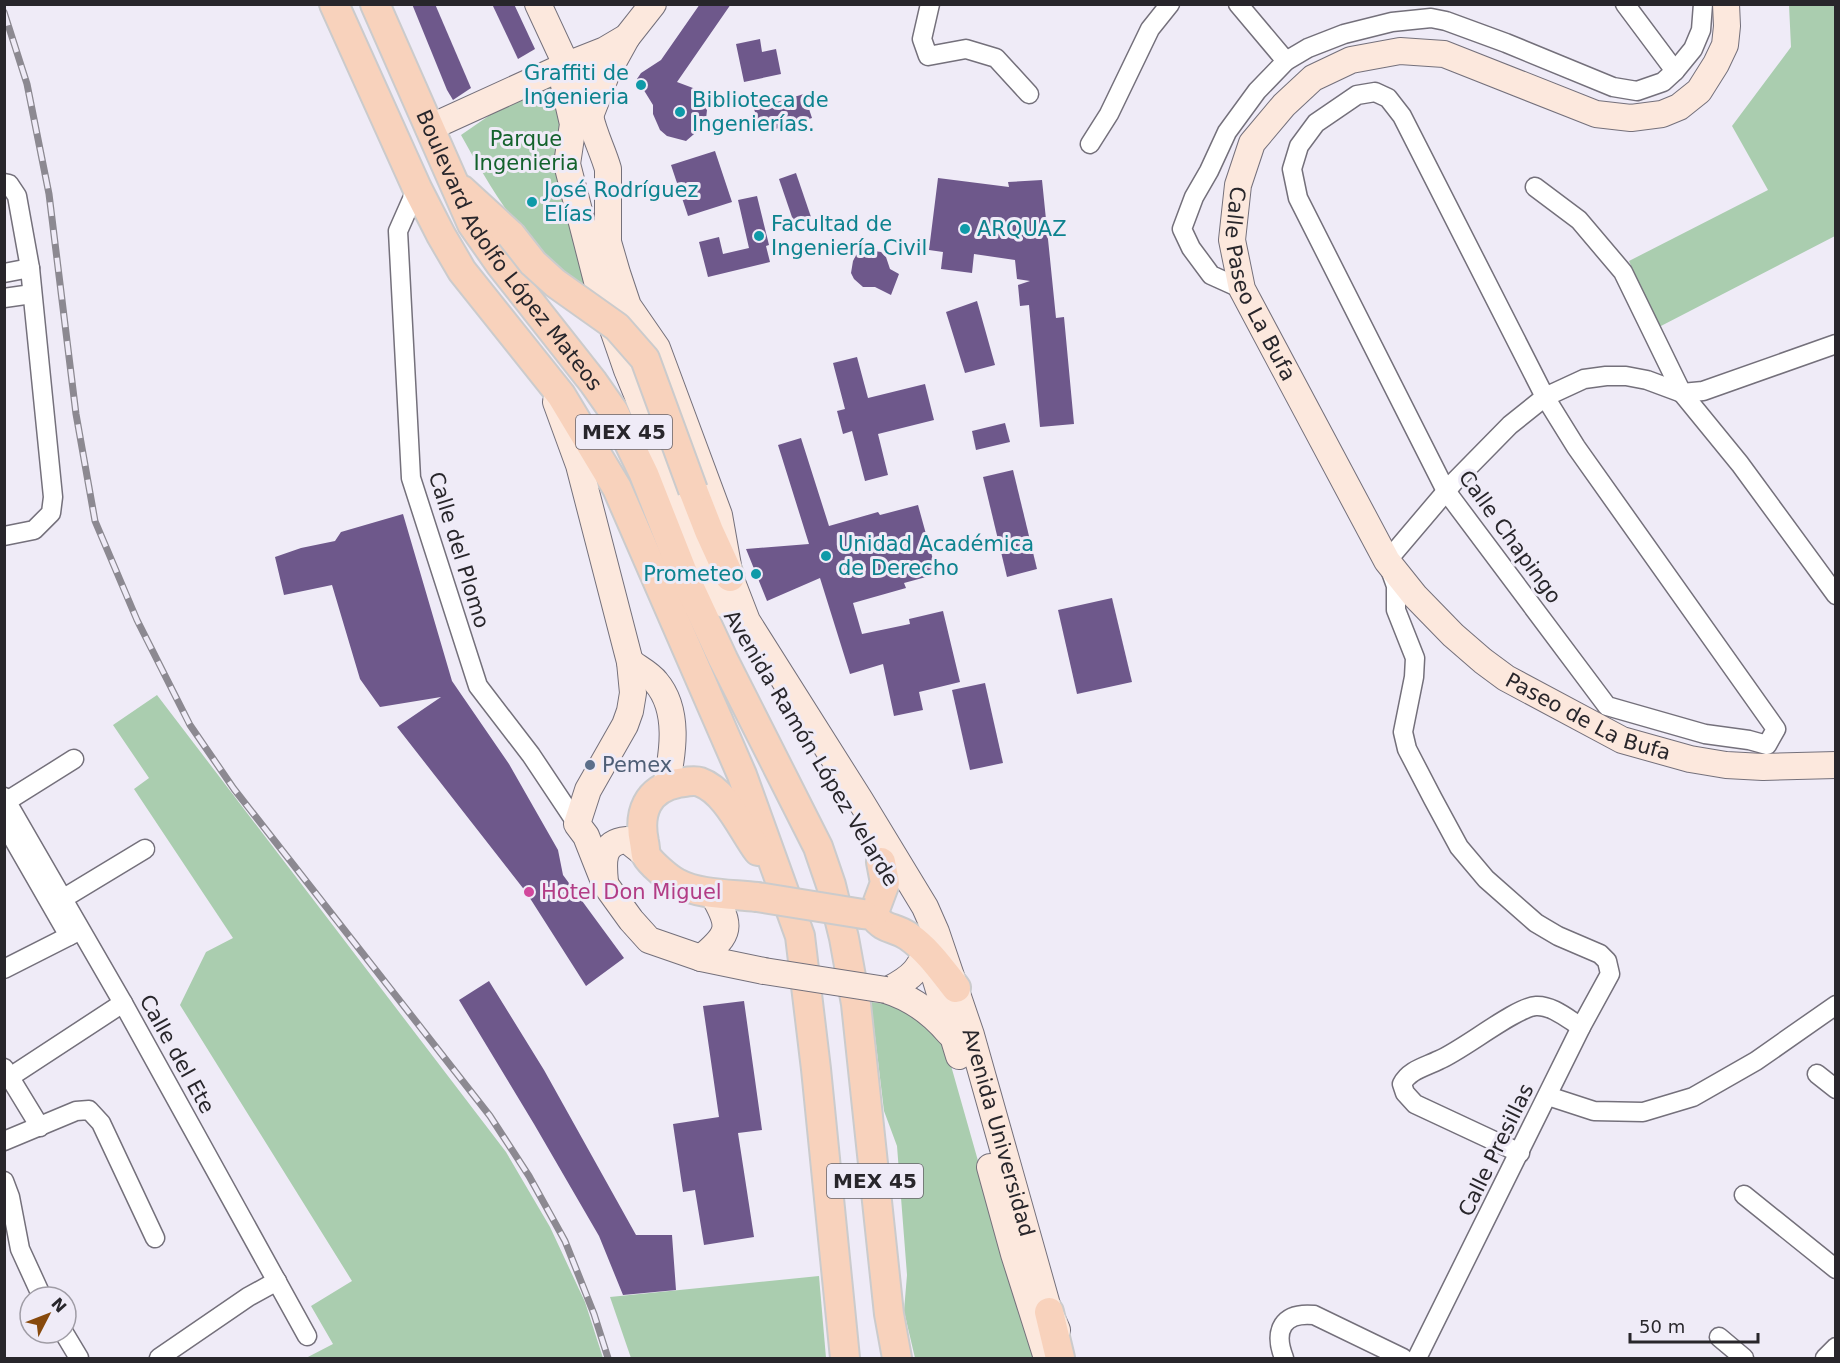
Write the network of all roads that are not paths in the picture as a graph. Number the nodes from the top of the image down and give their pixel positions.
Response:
1 (334, 4) edge
2 (375, 4) edge
3 (531, 4) edge
4 (538, 4) edge
5 (653, 4) edge
6 (930, 4) edge
7 (1170, 4) edge
8 (1238, 4) edge
9 (1625, 4) edge
10 (1703, 4) edge
11 (1726, 4) edge
12 (1447, 13) edge
13 (627, 37) junction
14 (1286, 61) junction
15 (563, 67) junction
16 (1675, 71) junction
17 (1029, 94) dead end
18 (590, 116) junction
19 (429, 128) junction
20 (1090, 144) dead end
21 (451, 180) junction
22 (7, 183) edge
23 (1535, 187) dead end
24 (417, 188) junction
25 (583, 233) junction
26 (608, 242) junction
27 (30, 268) junction
28 (4, 273) edge
29 (1242, 289) junction
30 (32, 294) junction
31 (4, 298) edge
32 (1836, 344) edge
33 (548, 379) junction
34 (1682, 393) junction
35 (1545, 397) junction
36 (1446, 491) junction
37 (4, 537) edge
38 (1387, 561) junction
39 (730, 577) junction
40 (1836, 595) edge
41 (630, 662) junction
42 (74, 759) dead end
43 (1836, 765) edge
44 (666, 786) junction
45 (6, 799) edge
46 (4, 823) edge
47 (577, 824) junction
48 (145, 849) dead end
49 (646, 855) junction
50 (881, 862) junction
51 (781, 882) junction
52 (605, 884) junction
53 (712, 893) junction
54 (64, 898) junction
55 (917, 910) junction
56 (868, 914) junction
57 (75, 933) junction
58 (932, 941) junction
59 (701, 958) junction
60 (4, 969) edge
61 (956, 988) joint
62 (887, 990) junction
63 (123, 1003) junction
64 (1836, 1005) edge
65 (1581, 1027) junction
66 (955, 1041) junction
67 (7, 1072) edge
68 (1817, 1074) dead end
69 (1836, 1089) edge
70 (1548, 1096) junction
71 (40, 1126) junction
72 (4, 1141) edge
73 (1520, 1153) junction
74 (4, 1181) edge
75 (1744, 1195) dead end
76 (9, 1213) edge
77 (155, 1238) dead end
78 (1836, 1269) edge
79 (277, 1281) junction
80 (36, 1285) edge
81 (1050, 1312) junction
82 (307, 1336) dead end
83 (1719, 1337) dead end
84 (71, 1345) edge
85 (1836, 1347) edge
86 (79, 1359) edge
87 (159, 1359) edge
88 (845, 1359) edge
89 (897, 1359) edge
90 (1047, 1359) edge
91 (1060, 1359) edge
92 (1069, 1359) edge
93 (1284, 1359) edge
94 (1403, 1359) edge
95 (1417, 1359) edge
96 (1744, 1359) edge
97 (1825, 1359) edge

1 - 24 main road, Boulevard Adolfo López Mateos / MEX 45
2 - 19 main road, Boulevard Adolfo López Mateos / MEX 45
3 - 15 street, Avenida Ramón López Velarde
4 - 15 street, Avenida Ramón López Velarde
5 - 13 street
6 - 17 street
7 - 20 street
8 - 14 street
9 - 16 street
10 - 16 street
11 - 29 street, Calle Paseo La Bufa
12 - 14 street
12 - 16 street
13 - 15 street
13 - 18 street
14 - 29 street
15 - 18 street, Avenida Ramón López Velarde
15 - 19 street
15 - 25 street, Avenida Ramón López Velarde
18 - 26 street, Avenida Ramón López Velarde
19 - 21 main road, Boulevard Adolfo López Mateos / MEX 45
21 - 39 main road, bridge
21 - 89 main road, Boulevard Adolfo López Mateos / MEX 45
22 - 27 street
23 - 34 street
24 - 33 main road, Boulevard Adolfo López Mateos / MEX 45
24 - 47 street, Calle del Plomo
25 - 26 street
25 - 50 street, Avenida Ramón López Velarde
26 - 39 street, Avenida Ramón López Velarde
27 - 28 street
27 - 30 street
29 - 38 street, Calle Paseo La Bufa
30 - 31 street
30 - 37 street
32 - 34 street
33 - 41 street, Boulevard Adolfo López Mateos
33 - 51 main road, Boulevard Adolfo López Mateos / MEX 45
34 - 35 street
34 - 40 street
35 - 36 street
35 - 36 street, Calle Chapingo
35 - 36 street, Calle Chapingo
36 - 38 street
38 - 43 street, Paseo de La Bufa
38 - 65 street, Calle Presillas
39 - 55 street, Avenida Ramón López Velarde
41 - 44 street
41 - 47 street, Boulevard Adolfo López Mateos
42 - 45 street
44 - 49 main road
44 - 51 main road
45 - 54 street, Calle del Ete
46 - 57 street, Calle del Ete
47 - 52 street
48 - 54 street
49 - 52 street
49 - 53 main road
50 - 55 street, Avenida Ramón López Velarde
50 - 56 main road
51 - 88 main road, MEX 45
52 - 59 street
53 - 56 main road, bridge
53 - 59 street
54 - 57 street, Calle del Ete
55 - 58 street, Avenida Universidad
56 - 58 main road
57 - 60 street
57 - 63 street, Calle del Ete
58 - 61 main road
58 - 62 street
58 - 66 street, Avenida Universidad
59 - 62 street, bridge
61 - 81 street, Avenida Universidad
62 - 66 street
63 - 67 street
63 - 79 street, Calle del Ete
64 - 70 street
65 - 70 street, Calle Presillas
65 - 73 street
66 - 90 street, Avenida Universidad
67 - 71 street
68 - 69 street
70 - 73 street, Calle Presillas
71 - 72 street
71 - 77 street
73 - 95 street, Calle Presillas
74 - 76 street
75 - 78 street
76 - 80 street
79 - 82 street, Calle del Ete
79 - 87 street
81 - 91 main road
81 - 92 street, Avenida Universidad
83 - 96 street
84 - 86 street
85 - 97 street
93 - 94 street

